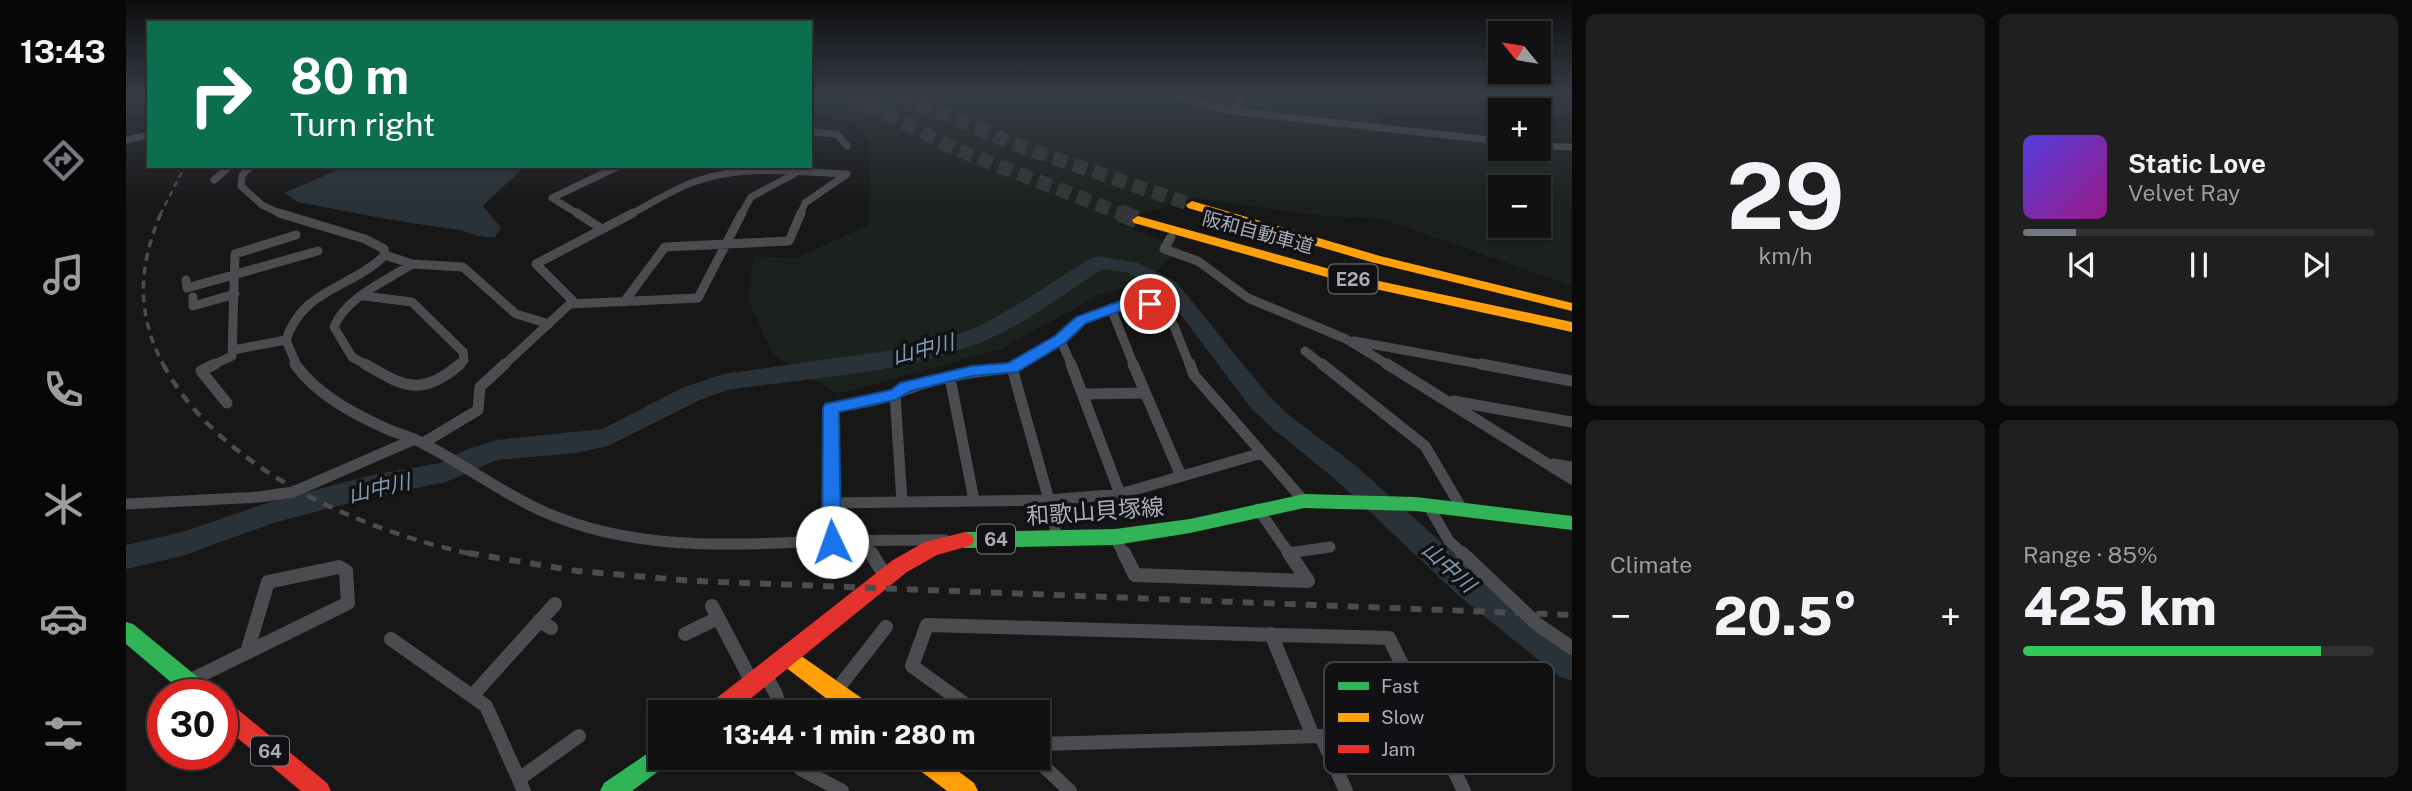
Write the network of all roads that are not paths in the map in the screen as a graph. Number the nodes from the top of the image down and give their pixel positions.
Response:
1 (1414, 131) edge
2 (812, 132) edge
3 (147, 135) edge
4 (126, 140) edge
5 (1488, 140) edge
6 (847, 146) dead end
7 (1551, 146) edge
8 (1572, 147) edge
9 (228, 168) edge
10 (249, 168) edge
11 (615, 168) edge
12 (786, 168) edge
13 (794, 172) junction
14 (214, 180) dead end
15 (1192, 205) tunnel mouth
16 (1138, 220) tunnel mouth
17 (602, 229) junction
18 (296, 235) dead end
19 (1171, 237) dead end
20 (728, 244) junction
21 (318, 251) dead end
22 (385, 255) junction
23 (412, 264) junction
24 (236, 274) junction
25 (187, 280) dead end
26 (235, 294) junction
27 (363, 296) junction
28 (193, 297) dead end
29 (624, 302) junction
30 (569, 304) junction
31 (1111, 307) junction
32 (1572, 307) edge
33 (549, 324) junction
34 (1572, 327) edge
35 (1060, 339) junction
36 (1346, 339) junction
37 (286, 340) junction
38 (233, 350) junction
39 (1305, 351) dead end
40 (1012, 368) junction
41 (950, 378) junction
42 (1572, 381) edge
43 (1144, 393) junction
44 (895, 394) junction
45 (1084, 394) junction
46 (1446, 399) junction
47 (227, 403) dead end
48 (1572, 422) edge
49 (419, 441) junction
50 (1262, 453) junction
51 (1547, 463) junction
52 (1572, 467) edge
53 (1181, 476) junction
54 (1572, 479) edge
55 (1120, 494) junction
56 (974, 500) junction
57 (1049, 500) junction
58 (1304, 501) junction
59 (902, 502) junction
60 (830, 503) junction
61 (127, 505) edge
62 (1422, 505) junction
63 (1258, 509) junction
64 (1462, 509) junction
65 (1572, 523) edge
66 (1115, 537) junction
67 (1057, 538) junction
68 (862, 540) junction
69 (958, 540) junction
70 (832, 542) junction
71 (1330, 547) dead end
72 (1288, 553) junction
73 (886, 577) junction
74 (555, 604) dead end
75 (886, 627) dead end
76 (685, 634) dead end
77 (1270, 634) junction
78 (129, 637) edge
79 (391, 639) dead end
80 (1572, 648) edge
81 (247, 652) junction
82 (787, 656) junction
83 (1401, 662) edge
84 (183, 679) edge
85 (193, 679) edge
86 (759, 679) junction
87 (835, 692) junction
88 (472, 696) junction
89 (732, 700) edge
90 (778, 700) edge
91 (846, 700) edge
92 (956, 700) edge
93 (238, 724) edge
94 (579, 736) dead end
95 (1313, 736) junction
96 (1324, 743) edge
97 (1050, 744) edge
98 (648, 765) edge
99 (803, 770) edge
100 (942, 770) edge
101 (1048, 770) edge
102 (1338, 774) edge
103 (1456, 774) edge
104 (522, 785) edge
105 (319, 791) edge
106 (612, 791) edge
107 (842, 791) edge
108 (966, 791) edge
109 (1070, 791) edge
110 (1346, 791) edge
111 (1464, 791) edge

1 - 5 street
2 - 6 street
3 - 4 street
7 - 8 street
9 - 14 street
10 - 22 street
11 - 17 street
12 - 13 street
13 - 17 street
13 - 20 street
13 - 20 street
15 - 32 main road, 阪和自動車道 / E26
16 - 34 main road, 阪和自動車道 / E26
17 - 30 street
18 - 24 street
19 - 36 street
20 - 29 street
20 - 29 street
21 - 24 street
22 - 23 street
22 - 37 street
23 - 27 street
23 - 33 street
24 - 25 street
24 - 26 street
26 - 28 street
26 - 38 street
27 - 27 street
29 - 30 street
30 - 33 street
31 - 35 street
31 - 43 street
31 - 50 street
33 - 49 street
35 - 40 street
35 - 45 street
36 - 42 street
36 - 46 street
37 - 38 street
37 - 49 street
38 - 47 street
39 - 64 street
40 - 41 street
40 - 57 street
41 - 44 street
41 - 56 street
43 - 45 street
43 - 53 street
44 - 59 street
44 - 60 street
45 - 55 street
46 - 48 street
46 - 51 street
49 - 61 street
49 - 70 street
50 - 53 street
50 - 58 street
51 - 52 street
51 - 54 street
53 - 55 street
55 - 57 street
56 - 57 street
56 - 59 street
57 - 67 street
58 - 62 main road, 和歌山貝塚線 / 64
58 - 63 main road, 和歌山貝塚線 / 64
59 - 60 street
60 - 70 street
62 - 64 main road, 和歌山貝塚線 / 64
62 - 80 street
63 - 66 main road, 和歌山貝塚線 / 64
63 - 72 street
64 - 65 main road, 和歌山貝塚線 / 64
66 - 67 main road, 和歌山貝塚線 / 64
66 - 72 street
67 - 69 main road, 和歌山貝塚線 / 64
68 - 69 street
68 - 70 street
68 - 73 street
69 - 73 main road, 和歌山貝塚線 / 64
71 - 72 street
73 - 82 main road, 和歌山貝塚線 / 64
74 - 88 street
75 - 87 street
76 - 86 street
77 - 83 street
77 - 92 street
77 - 95 street
78 - 84 main road
79 - 88 street
81 - 81 street
81 - 85 street
82 - 86 main road, 和歌山貝塚線 / 64
82 - 87 main road
86 - 89 main road, 和歌山貝塚線 / 64
86 - 90 street
87 - 91 main road
88 - 104 street
93 - 105 main road, 64
94 - 104 street
95 - 96 street
95 - 97 street
98 - 106 main road
99 - 107 street
100 - 108 main road
101 - 109 street
102 - 110 street
103 - 111 street

